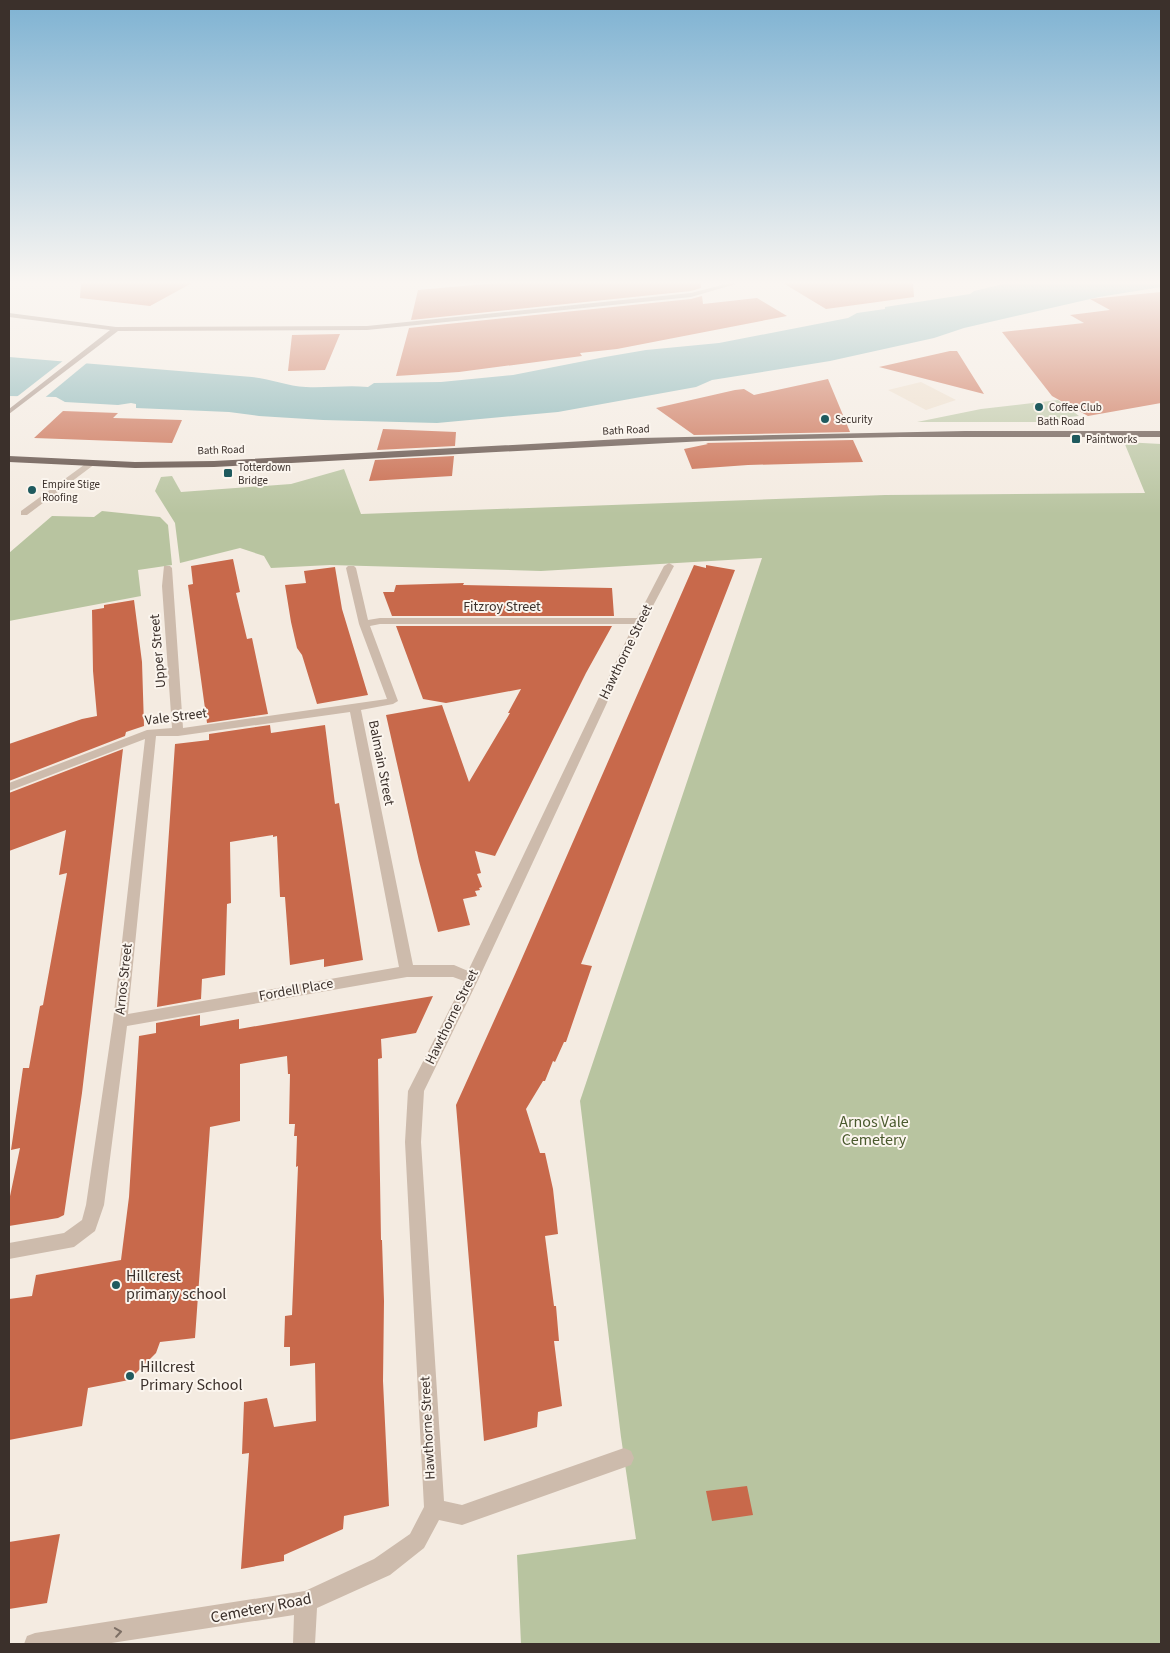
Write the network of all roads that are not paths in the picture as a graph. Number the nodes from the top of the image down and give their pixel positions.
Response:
1 (76, 360) edge
2 (9, 412) edge
3 (1161, 434) edge
4 (9, 459) edge
5 (92, 464) junction
6 (9, 469) edge
7 (24, 513) dead end
8 (670, 566) dead end
9 (167, 568) dead end
10 (351, 568) dead end
11 (640, 621) junction
12 (364, 624) junction
13 (355, 708) junction
14 (151, 732) junction
15 (178, 732) junction
16 (9, 787) edge
17 (407, 971) junction
18 (472, 978) junction
19 (120, 1021) junction
20 (9, 1251) edge
21 (624, 1458) dead end
22 (434, 1509) junction
23 (306, 1602) junction
24 (35, 1644) edge
25 (304, 1644) edge

1 - 2 street
3 - 5 highway, Bath Road
4 - 5 highway, Bath Road
5 - 6 highway, Bath Road
5 - 7 street
8 - 11 street, Hawthorne Street
9 - 15 street, Upper Street
10 - 12 street, Balmain Street
11 - 12 street, Fitzroy Street
11 - 18 street, Hawthorne Street
12 - 13 street, Balmain Street
13 - 15 street, Vale Street
13 - 17 street, Balmain Street
14 - 15 street, Vale Street
14 - 16 street, Vale Street
14 - 19 street, Arnos Street
17 - 18 street, Fordell Place
17 - 19 street, Fordell Place
18 - 22 street, Hawthorne Street
19 - 20 street, Arnos Street
21 - 22 street
22 - 23 street, Cemetery Road
24 -> 23 street, Cemetery Road
23 - 25 street

